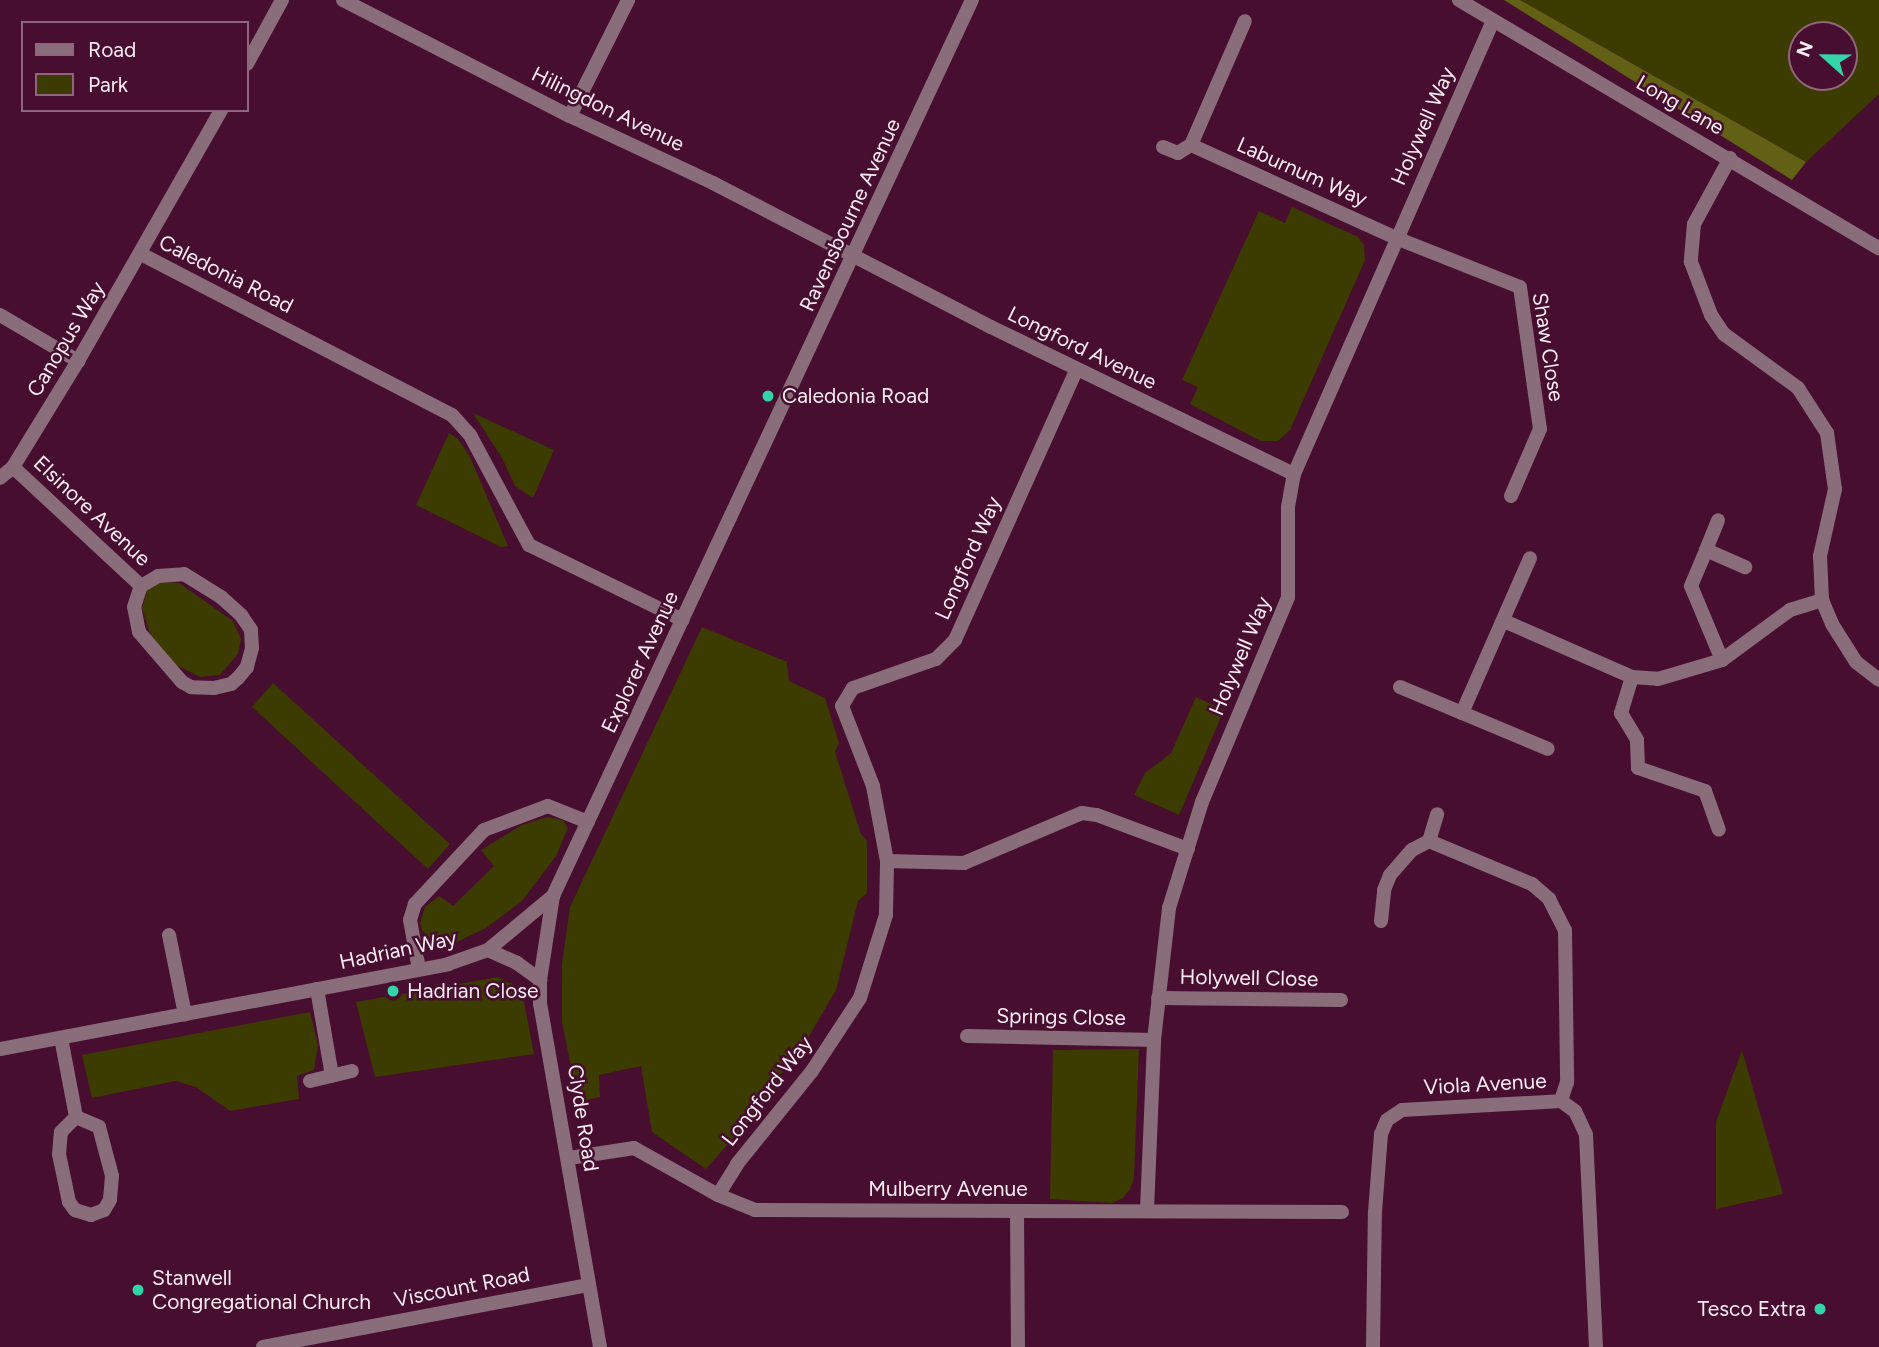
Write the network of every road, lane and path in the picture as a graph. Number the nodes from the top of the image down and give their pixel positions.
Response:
1 (282, 0) edge
2 (343, 0) edge
3 (628, 0) edge
4 (972, 0) edge
5 (1459, 0) edge
6 (1245, 21) dead end
7 (1492, 23) junction
8 (248, 62) edge
9 (220, 112) edge
10 (570, 116) junction
11 (1191, 145) junction
12 (1163, 147) dead end
13 (1730, 158) junction
14 (1396, 238) junction
15 (1879, 248) edge
16 (141, 254) junction
17 (855, 257) junction
18 (0, 315) edge
19 (78, 360) junction
20 (1077, 369) junction
21 (763, 446) joint
22 (13, 467) junction
23 (1294, 474) junction
24 (0, 478) edge
25 (1511, 496) dead end
26 (1718, 520) dead end
27 (1706, 550) junction
28 (1530, 558) dead end
29 (1745, 567) dead end
30 (141, 586) junction
31 (1822, 600) junction
32 (683, 620) junction
33 (1504, 621) junction
34 (1722, 660) junction
35 (1632, 677) junction
36 (1879, 680) edge
37 (1400, 687) dead end
38 (1462, 713) junction
39 (1548, 749) dead end
40 (1437, 814) dead end
41 (588, 822) junction
42 (1719, 830) dead end
43 (1429, 841) junction
44 (1188, 849) junction
45 (887, 861) junction
46 (553, 896) junction
47 (1381, 920) dead end
48 (169, 935) dead end
49 (488, 950) junction
50 (419, 969) junction
51 (540, 980) junction
52 (317, 989) junction
53 (1158, 998) junction
54 (1341, 1000) dead end
55 (185, 1014) junction
56 (967, 1035) dead end
57 (61, 1038) junction
58 (1154, 1040) junction
59 (0, 1049) edge
60 (352, 1071) dead end
61 (332, 1076) junction
62 (310, 1081) dead end
63 (1561, 1101) junction
64 (76, 1117) junction
65 (569, 1158) junction
66 (718, 1195) junction
67 (1147, 1210) junction
68 (1017, 1211) junction
69 (1342, 1212) dead end
70 (587, 1285) junction
71 (263, 1347) edge
72 (600, 1347) edge
73 (1018, 1347) edge
74 (1373, 1347) edge
75 (1596, 1347) edge

1 - 8 street
2 - 10 street, Hilingdon Avenue
3 - 10 street
4 - 17 street, Ravensbourne Avenue
5 - 7 street, Long Lane
6 - 11 street
7 - 13 street, Long Lane
7 - 14 street, Holywell Way
9 - 16 street, Canopus Way
10 - 17 street, Hilingdon Avenue
11 - 12 street, Laburnum Way
11 - 14 street, Laburnum Way
13 - 15 street, Long Lane
13 - 31 street
14 - 23 street, Holywell Way
14 - 25 street, Shaw Close
16 - 19 street, Canopus Way
16 - 32 street, Caledonia Road
17 - 20 street, Longford Avenue
17 - 21 street, Ravensbourne Avenue
18 - 19 street
19 - 22 street, Canopus Way
20 - 23 street, Longford Avenue
20 - 45 street, Longford Way
21 - 32 street, Explorer Avenue
22 - 24 street, Canopus Way
22 - 30 street, Elsinore Avenue
23 - 44 street, Holywell Way
26 - 27 street
27 - 29 street
27 - 34 street
28 - 33 street
30 - 30 street, Elsinore Avenue
31 - 34 street
31 - 36 street
32 - 41 street, Explorer Avenue
33 - 35 street
33 - 38 street
34 - 35 street
35 - 42 street
37 - 38 street
38 - 39 street
40 - 43 street
41 - 46 street, Explorer Avenue
41 - 50 street
43 - 47 street
43 - 63 street
44 - 45 street
44 - 53 street, Holywell Way
45 - 66 street, Longford Way
46 - 49 street, Hadrian Way
46 - 51 street, Clyde Road
48 - 55 street
49 - 50 street, Hadrian Way
49 - 51 street
50 - 52 street, Hadrian Way
51 - 65 street, Clyde Road
52 - 55 street, Hadrian Way
52 - 61 street, Hadrian Way
53 - 54 street, Holywell Close
53 - 58 street, Holywell Way
55 - 57 street, Hadrian Way
56 - 58 street, Springs Close
57 - 59 street, Hadrian Way
57 - 64 street
58 - 67 street, Holywell Way
60 - 61 street
61 - 62 street
63 - 74 street, Viola Avenue
63 - 75 street, Viola Avenue
64 - 64 street
65 - 66 street, Mulberry Avenue
65 - 70 street, Clyde Road
66 - 68 street, Mulberry Avenue
67 - 68 street, Mulberry Avenue
67 - 69 street, Mulberry Avenue
68 - 73 street
70 - 71 street, Viscount Road
70 - 72 street, Clyde Road

